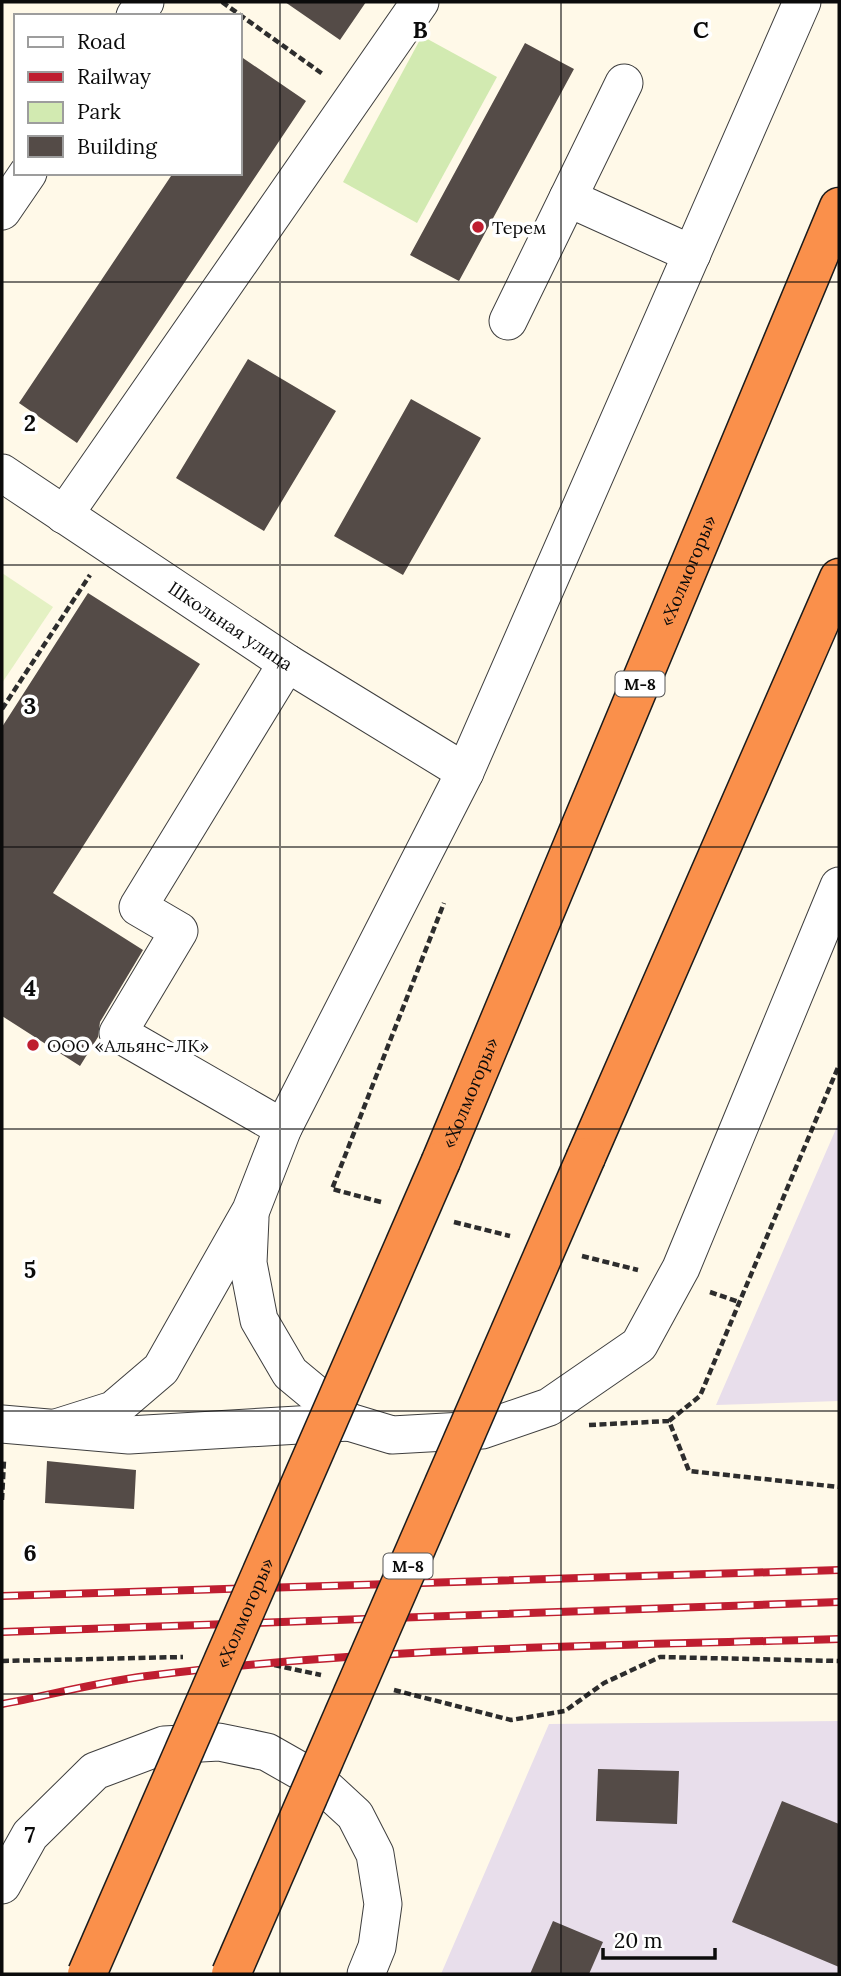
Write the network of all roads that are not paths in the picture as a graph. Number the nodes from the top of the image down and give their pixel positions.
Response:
1 (420, 2) edge
2 (802, 2) edge
3 (624, 83) dead end
4 (27, 175) edge
5 (568, 198) junction
6 (839, 207) edge
7 (2, 211) edge
8 (692, 254) junction
9 (509, 321) dead end
10 (2, 473) edge
11 (64, 514) junction
12 (839, 578) edge
13 (287, 663) junction
14 (465, 772) junction
15 (839, 886) edge
16 (283, 1128) junction
17 (251, 1210) junction
18 (349, 1422) junction
19 (2, 1423) edge
20 (55, 1428) junction
21 (2, 1885) edge
22 (87, 1974) edge
23 (231, 1974) edge
24 (366, 1974) edge

1 - 11 street
2 - 8 street
3 - 5 street
4 - 7 street
5 - 8 street
5 - 9 street
6 - 22 highway, «Холмогоры» / М-8, bridge
8 - 14 street
10 - 11 street, Школьная улица
11 - 13 street, Школьная улица
12 - 23 highway, М-8, bridge
13 - 14 street, Школьная улица
13 - 16 street
14 - 16 street
15 - 18 street
16 - 17 street
17 - 18 street
17 - 20 street
18 - 20 street
19 - 20 street
21 - 24 street

